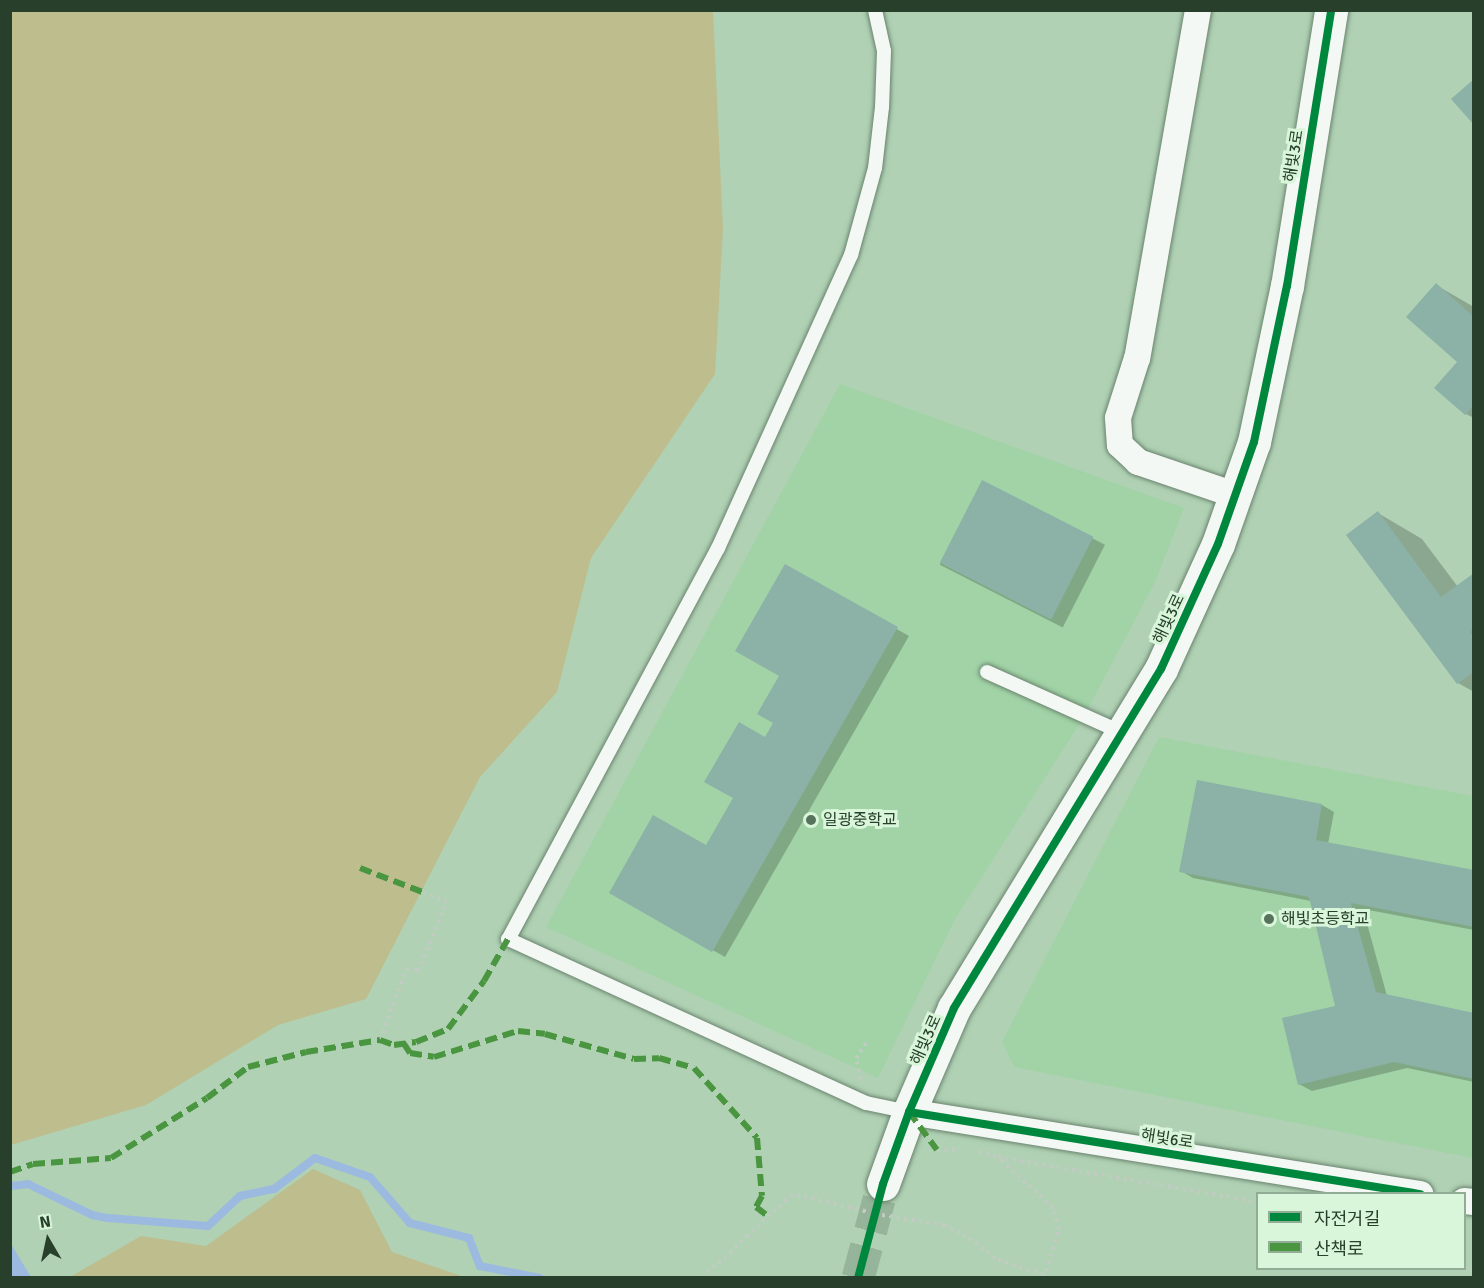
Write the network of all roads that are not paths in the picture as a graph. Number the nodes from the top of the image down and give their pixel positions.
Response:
1 (876, 10) edge
2 (1198, 10) edge
3 (1331, 10) edge
4 (1235, 495) junction
5 (987, 672) dead end
6 (1123, 733) junction
7 (909, 1112) junction
8 (883, 1184) tunnel mouth
9 (1408, 1192) edge

1 - 7 lane
2 - 4 street
3 - 4 street, 해빛3로
4 - 6 street, 해빛3로
5 - 6 lane
6 - 7 street, 해빛3로
7 - 8 street, 해빛3로
7 - 9 street, 해빛6로

